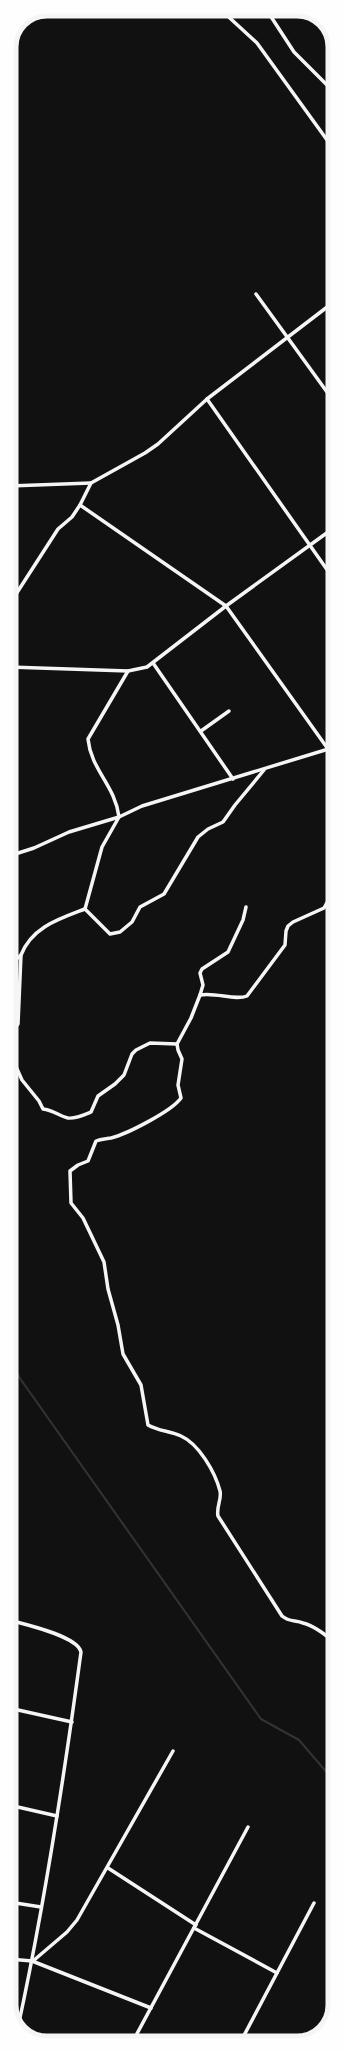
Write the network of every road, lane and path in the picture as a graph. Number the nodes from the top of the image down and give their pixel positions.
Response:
1 (228, 16) edge
2 (271, 16) edge
3 (328, 86) edge
4 (328, 141) edge
5 (256, 294) dead end
6 (328, 306) edge
7 (289, 337) junction
8 (328, 393) edge
9 (207, 399) junction
10 (91, 483) junction
11 (16, 486) edge
12 (80, 505) junction
13 (328, 532) edge
14 (309, 547) junction
15 (328, 573) edge
16 (16, 594) edge
17 (226, 606) junction
18 (153, 663) junction
19 (16, 667) edge
20 (128, 671) junction
21 (229, 711) dead end
22 (202, 731) junction
23 (328, 749) joint
24 (265, 768) junction
25 (233, 779) junction
26 (119, 817) junction
27 (16, 854) edge
28 (328, 901) edge
29 (246, 908) dead end
30 (85, 909) junction
31 (21, 955) junction
32 (16, 960) edge
33 (200, 995) junction
34 (16, 1027) edge
35 (177, 1044) junction
36 (16, 1067) edge
37 (16, 1622) edge
38 (328, 1637) edge
39 (16, 1710) edge
40 (72, 1722) junction
41 (173, 1751) dead end
42 (16, 1807) edge
43 (57, 1816) junction
44 (248, 1827) dead end
45 (108, 1868) junction
46 (16, 1903) edge
47 (314, 1903) dead end
48 (41, 1907) junction
49 (195, 1926) junction
50 (16, 1960) edge
51 (32, 1961) junction
52 (277, 1973) junction
53 (151, 2008) junction
54 (20, 2020) edge
55 (136, 2036) edge
56 (244, 2036) edge

1 - 4 street
2 - 3 street
5 - 7 street
6 - 7 street
7 - 8 street
7 - 9 street
9 - 10 street
9 - 14 street
10 - 11 street
10 - 12 street
12 - 16 street
12 - 17 street
13 - 14 street
14 - 15 street
14 - 17 street
17 - 18 street
17 - 23 street
18 - 20 street
18 - 22 street
19 - 20 street
20 - 26 street
21 - 22 street
22 - 25 street
23 - 24 street
24 - 25 street
24 - 30 street
25 - 26 street
26 - 27 street
26 - 30 street
28 - 33 street
29 - 33 street
30 - 31 street
31 - 32 street
31 - 34 street
33 - 35 street
35 - 36 street
35 - 38 street
37 - 40 street
39 - 40 street
40 - 43 street
41 - 45 street
42 - 43 street
43 - 48 street
44 - 49 street
45 - 49 street
45 - 51 street
46 - 48 street
47 - 52 street
48 - 51 street
49 - 52 street
49 - 53 street
50 - 51 street
51 - 53 street
51 - 54 street
52 - 56 street
53 - 55 street

